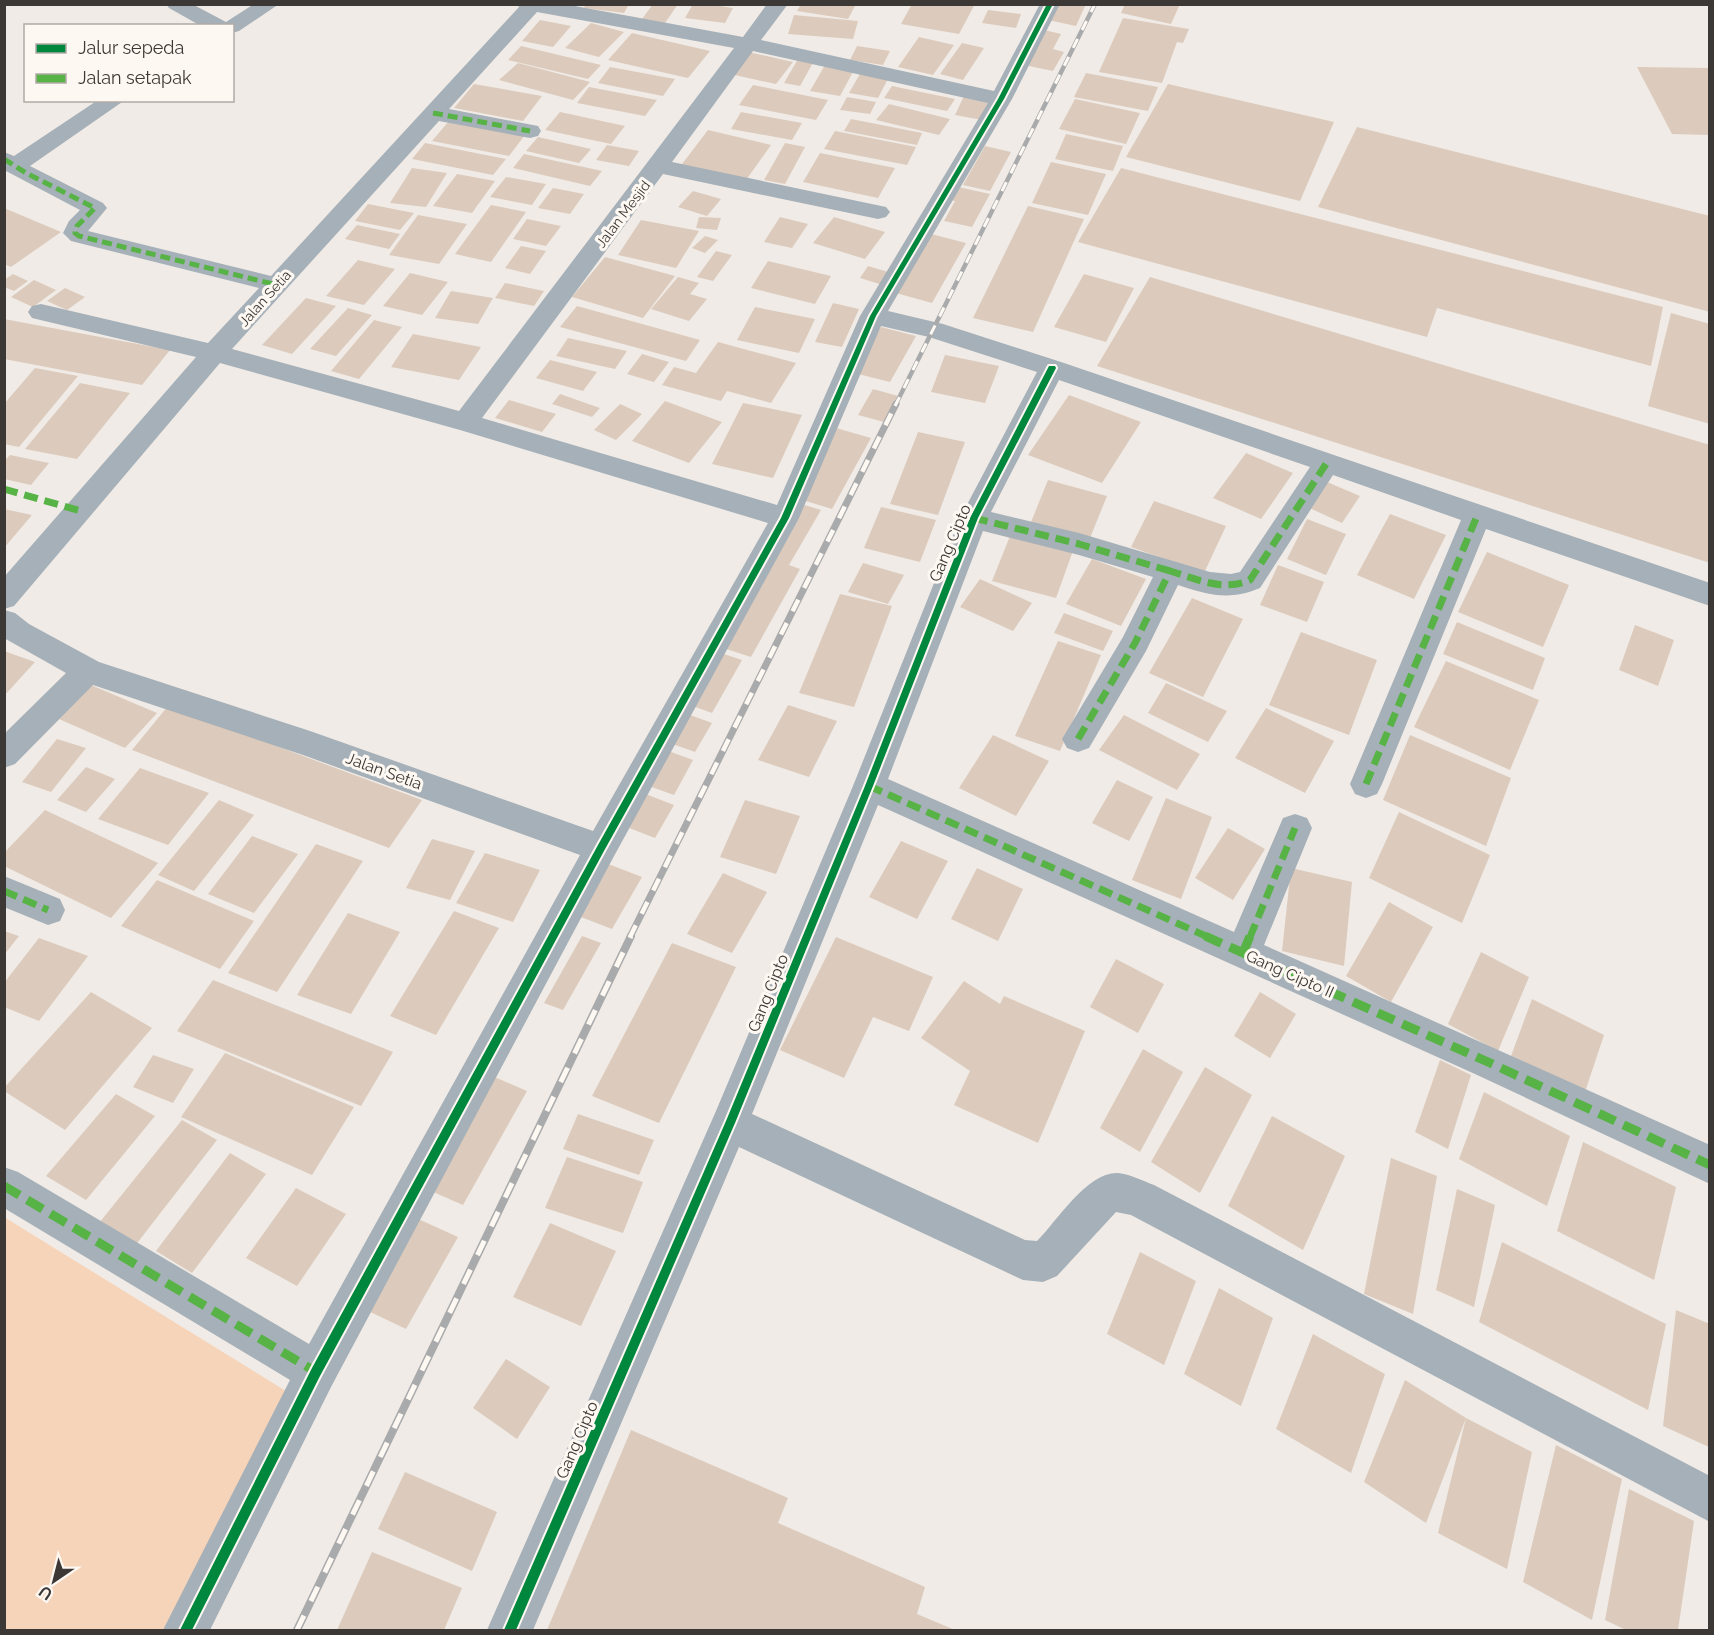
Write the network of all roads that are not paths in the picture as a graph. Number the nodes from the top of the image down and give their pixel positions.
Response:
1 (177, 4) edge
2 (269, 4) edge
3 (778, 4) edge
4 (1050, 4) edge
5 (531, 5) edge
6 (214, 24) edge
7 (234, 26) edge
8 (748, 44) junction
9 (1001, 99) junction
10 (111, 102) edge
11 (433, 113) junction
12 (530, 131) dead end
13 (15, 166) edge
14 (659, 166) junction
15 (4, 188) edge
16 (878, 212) dead end
17 (277, 285) junction
18 (41, 312) dead end
19 (873, 316) junction
20 (214, 353) junction
21 (1052, 368) junction
22 (465, 422) junction
23 (1326, 464) junction
24 (1477, 516) junction
25 (785, 518) junction
26 (974, 518) junction
27 (1170, 571) junction
28 (1710, 595) edge
29 (4, 598) edge
30 (4, 621) edge
31 (88, 671) junction
32 (1078, 739) dead end
33 (4, 755) edge
34 (1366, 784) dead end
35 (869, 786) junction
36 (1295, 828) dead end
37 (601, 848) junction
38 (4, 891) edge
39 (48, 910) dead end
40 (1244, 953) junction
41 (730, 1123) junction
42 (1710, 1165) edge
43 (4, 1186) edge
44 (316, 1372) junction
45 (1710, 1500) edge
46 (186, 1630) edge
47 (510, 1630) edge

1 - 6 street
2 - 7 street
3 - 8 street, Jalan Mesjid
4 - 9 street
5 - 8 street
5 - 11 street, Jalan Setia
8 - 9 street
8 - 14 street, Jalan Mesjid
9 - 19 street
10 - 13 street
11 - 12 street
11 - 17 street, Jalan Setia
13 - 15 street
13 - 17 street
14 - 16 street
14 - 22 street, Jalan Mesjid
17 - 20 street, Jalan Setia
18 - 20 street
19 - 21 street
19 - 25 street
20 - 22 street
20 - 29 street, Jalan Setia
21 - 23 street
21 - 26 street, Gang Cipto
22 - 25 street
23 - 24 street
23 - 27 street
24 - 28 street
24 - 34 street
25 - 37 street
26 - 27 street
26 - 35 street, Gang Cipto
27 - 32 street
30 - 31 street, Jalan Setia
31 - 33 street
31 - 37 street, Jalan Setia
35 - 40 street, Gang Cipto II
35 - 41 street, Gang Cipto
36 - 40 street
37 - 44 street
38 - 39 street
40 - 42 street, Gang Cipto II
41 - 45 street
41 - 47 street, Gang Cipto
43 - 44 street
44 - 46 street

